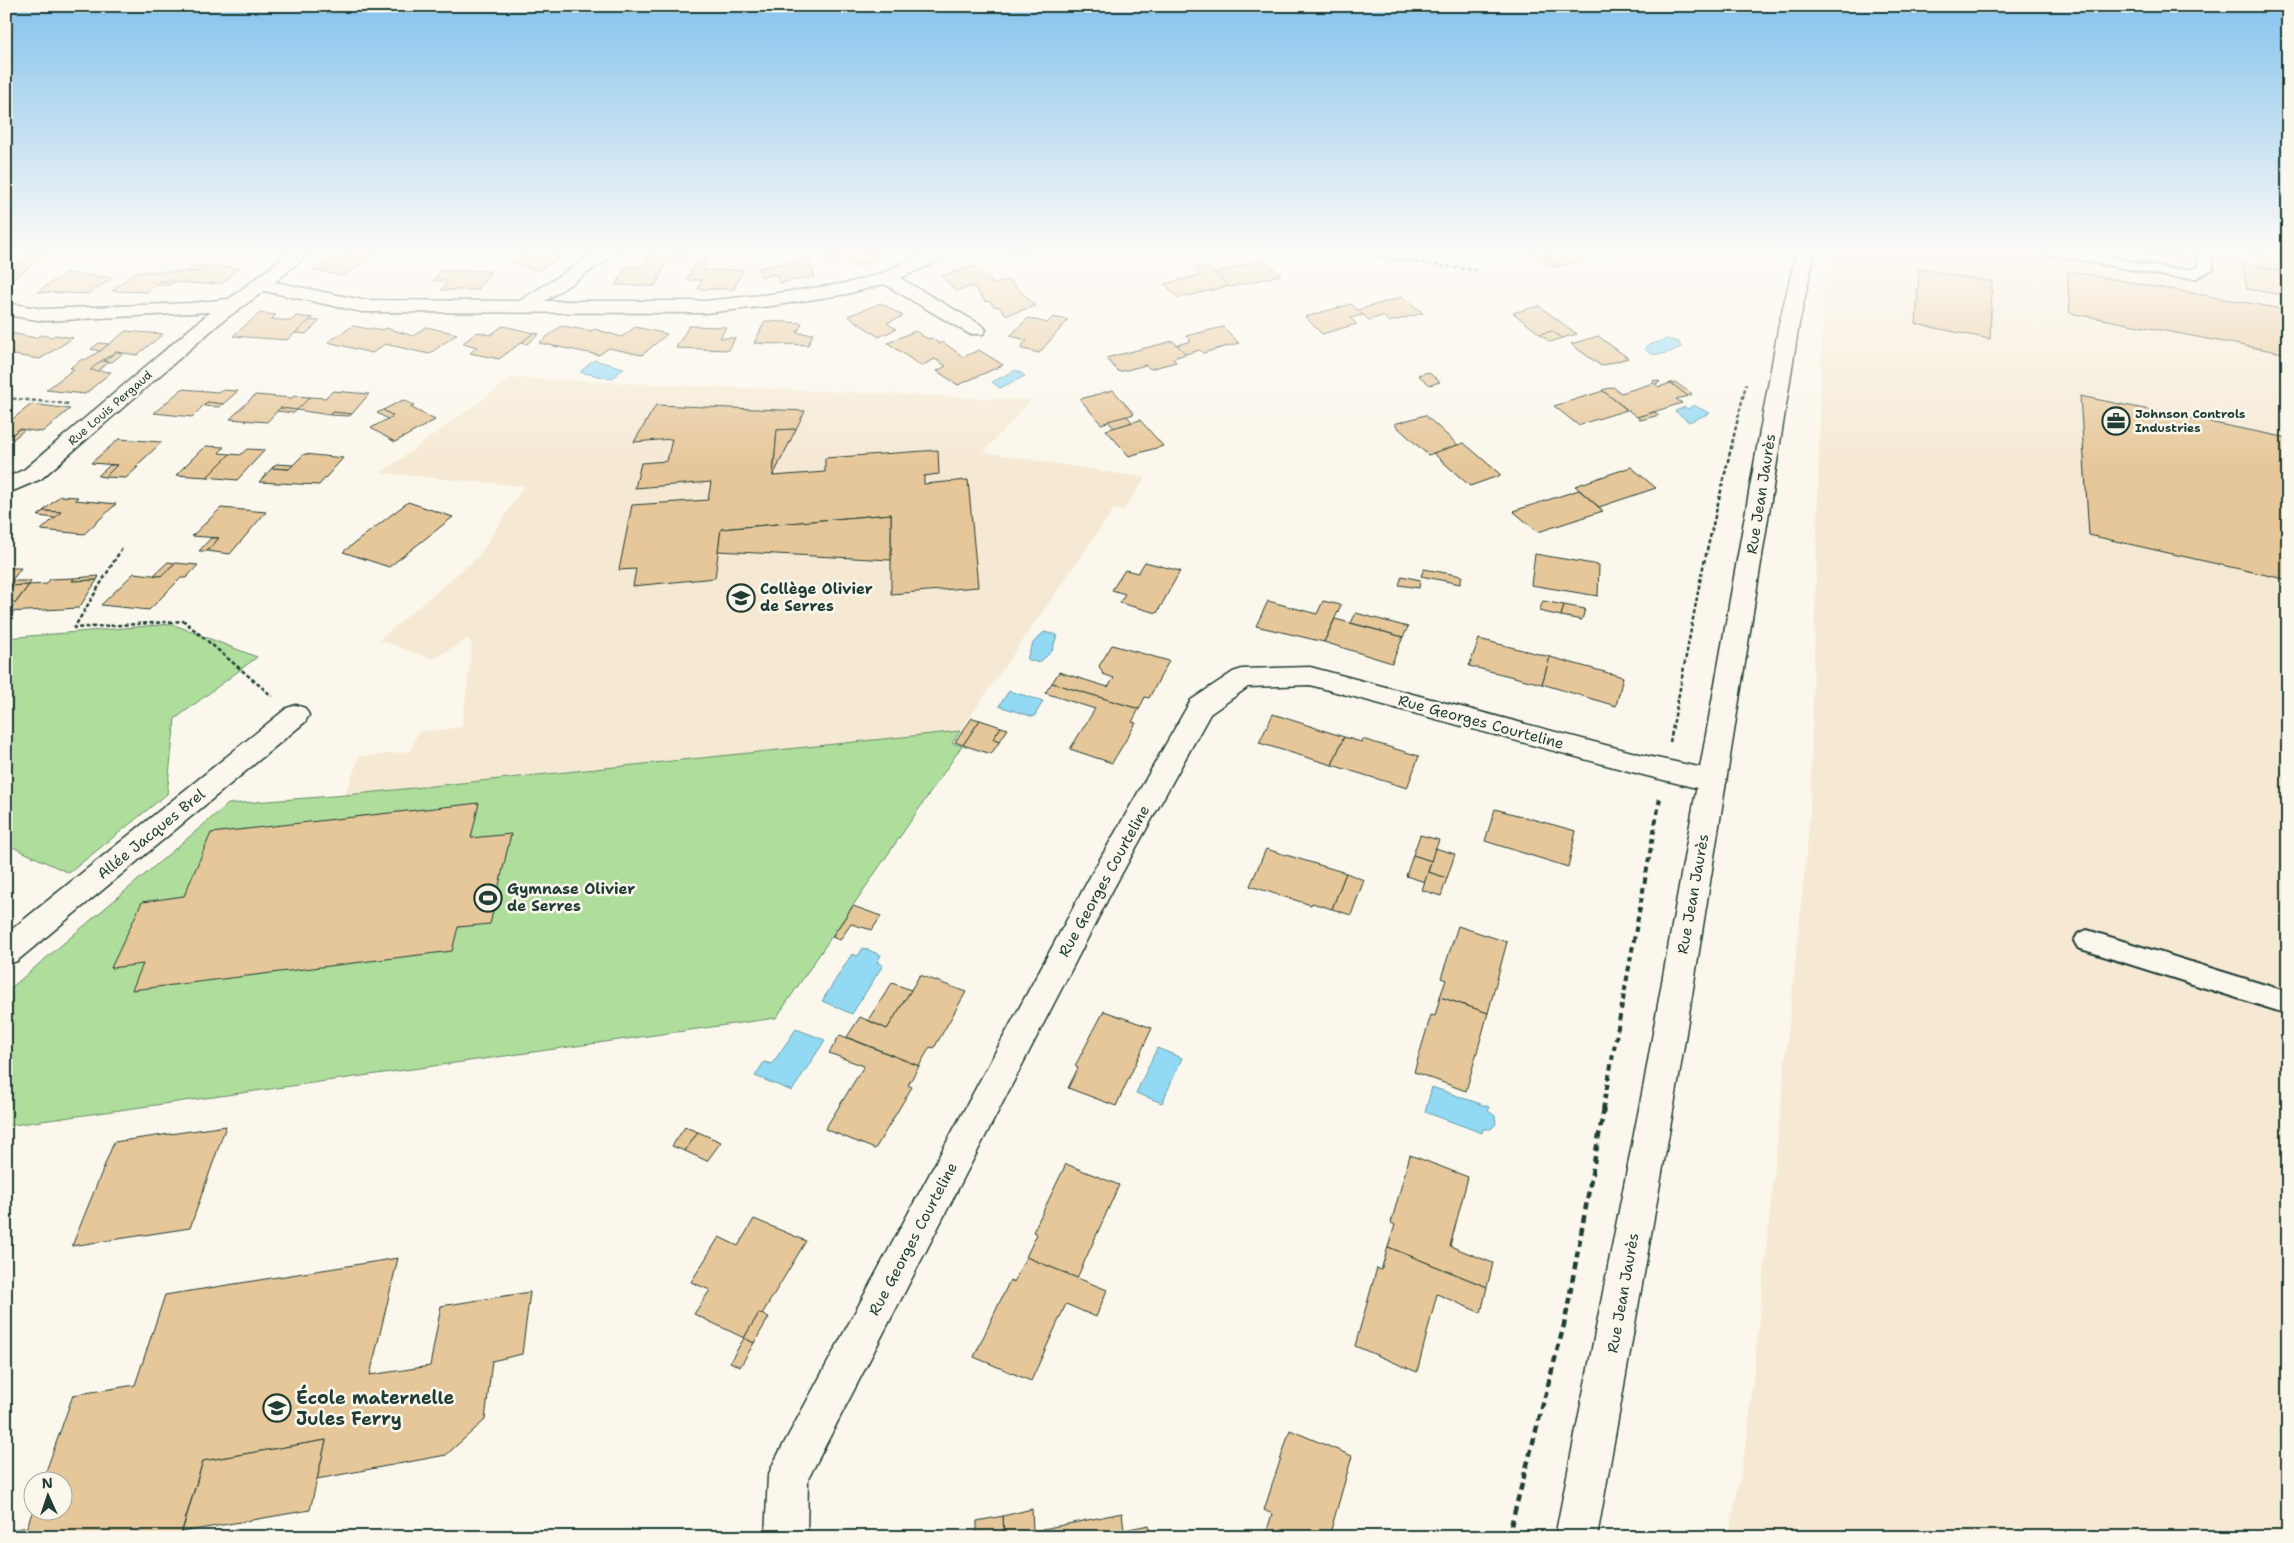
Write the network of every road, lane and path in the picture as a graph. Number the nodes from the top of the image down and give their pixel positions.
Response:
1 (210, 322) edge
2 (962, 322) edge
3 (1789, 322) edge
4 (976, 330) dead end
5 (1748, 376) dead end
6 (6, 398) edge
7 (110, 408) junction
8 (6, 487) edge
9 (122, 548) dead end
10 (296, 716) joint
11 (1665, 770) junction
12 (1713, 780) junction
13 (2087, 942) dead end
14 (6, 952) edge
15 (2288, 1003) edge
16 (786, 1537) edge
17 (1508, 1537) edge
18 (1576, 1537) edge

1 - 7 street, Rue Louis Pergaud
2 - 4 street
3 - 12 street, Rue Jean Jaurès
5 - 11 path
6 - 7 path
7 - 8 street, Rue Louis Pergaud
9 - 10 path
10 - 14 street, Allée Jacques Brel
11 - 12 street, Rue Georges Courteline
11 - 16 street, Rue Georges Courteline
11 - 17 path
12 - 18 street, Rue Jean Jaurès
13 - 15 lane

